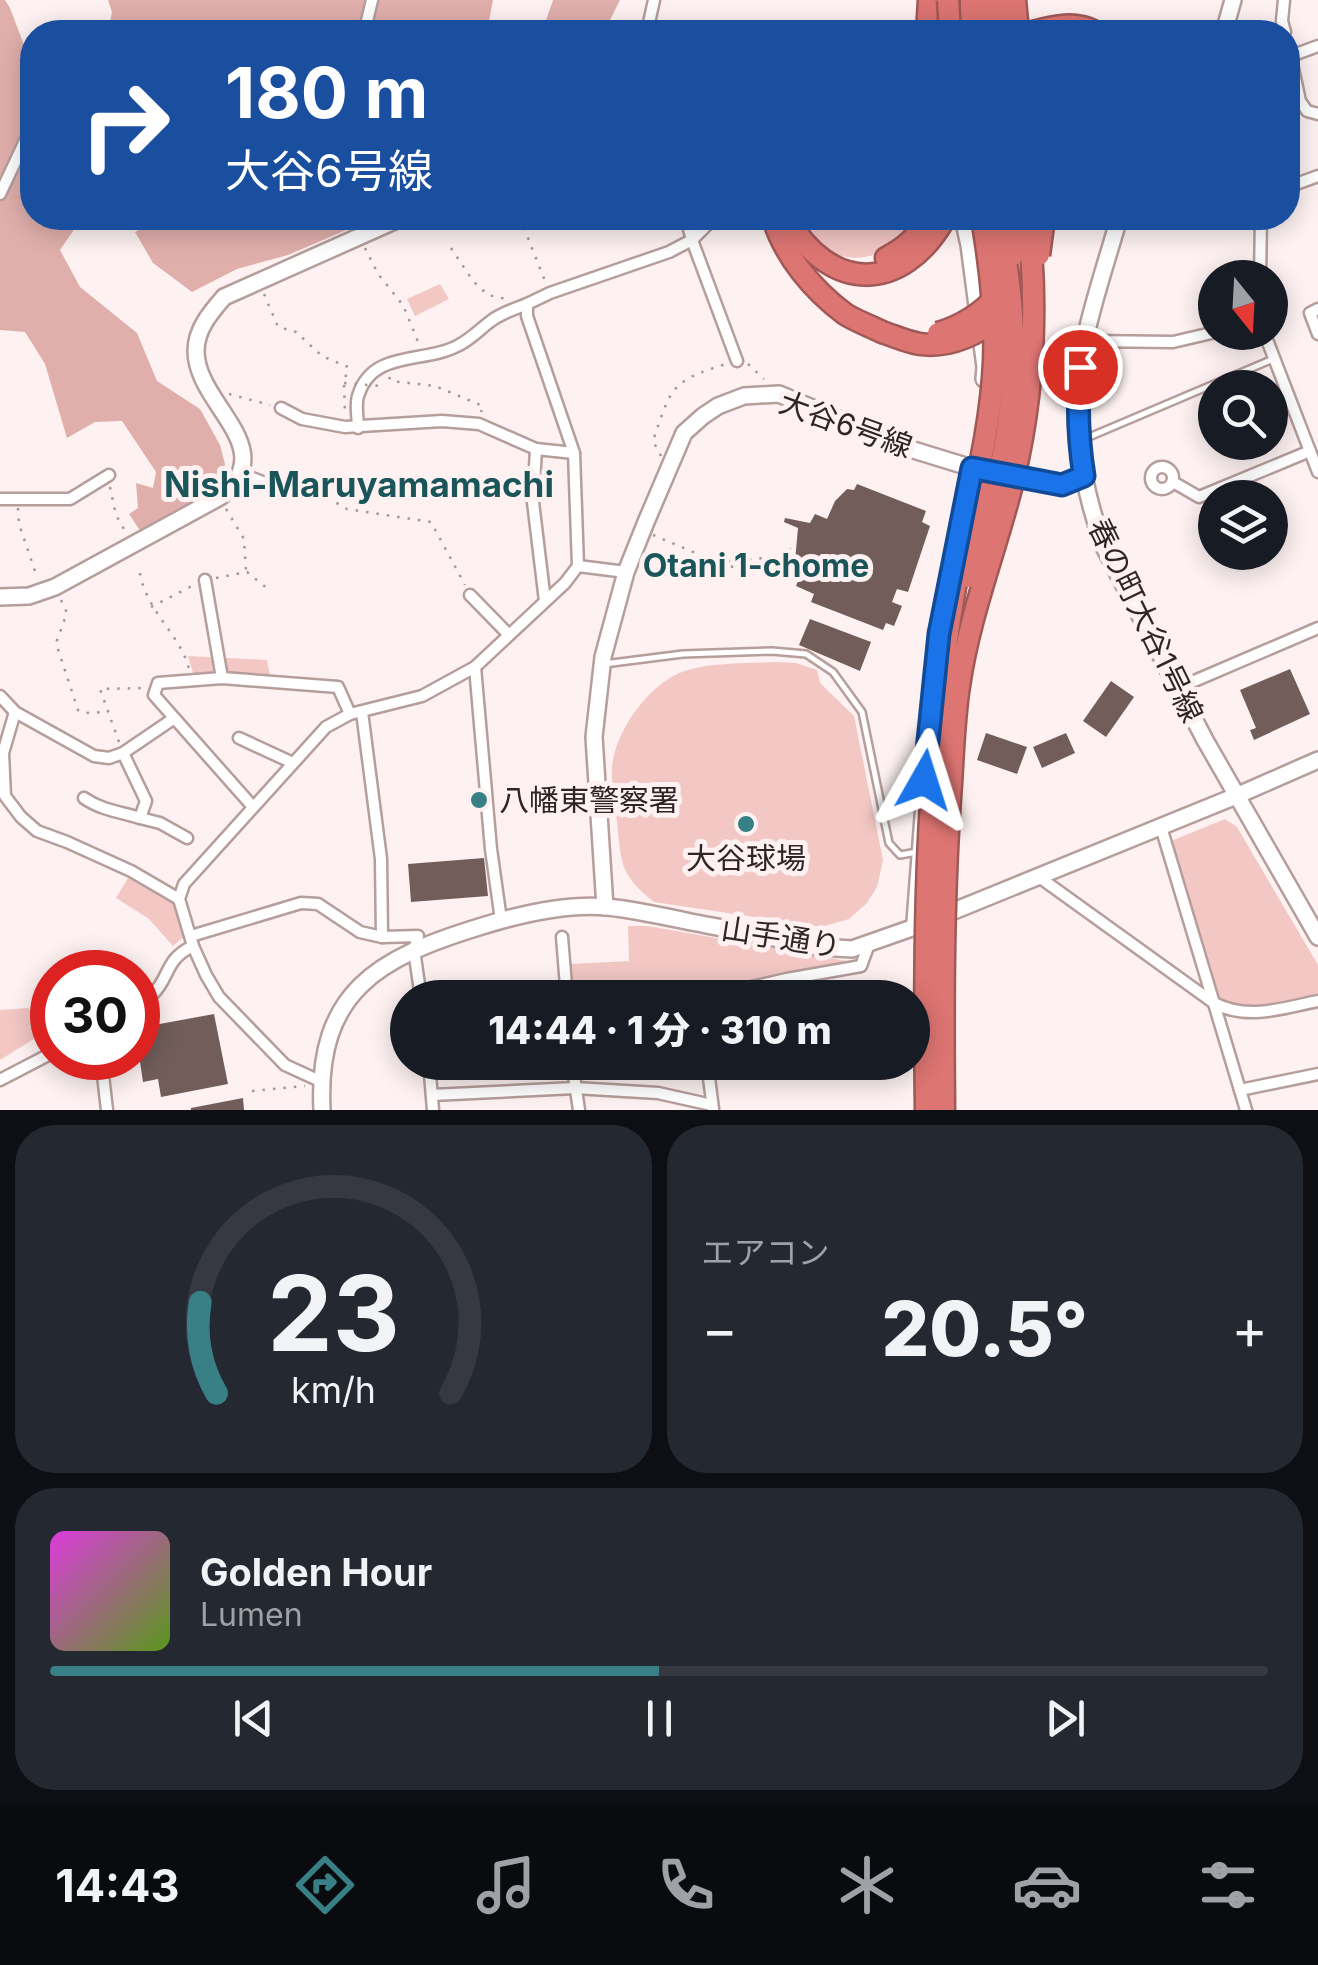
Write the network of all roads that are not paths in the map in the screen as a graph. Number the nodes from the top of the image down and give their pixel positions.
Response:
1 (20, 152) edge
2 (0, 194) edge
3 (375, 230) edge
4 (689, 230) edge
5 (702, 230) edge
6 (778, 230) edge
7 (794, 230) edge
8 (921, 230) edge
9 (938, 230) edge
10 (966, 230) edge
11 (984, 230) edge
12 (1000, 230) edge
13 (1014, 230) edge
14 (1029, 230) edge
15 (1043, 230) edge
16 (1115, 230) edge
17 (1261, 230) edge
18 (692, 240) junction
19 (812, 252) junction
20 (1260, 260) edge
21 (527, 304) junction
22 (1318, 309) edge
23 (882, 332) junction
24 (1318, 334) edge
25 (1198, 336) edge
26 (1086, 341) junction
27 (1270, 350) edge
28 (1273, 359) junction
29 (736, 361) road end
30 (281, 408) road end
31 (358, 428) junction
32 (1079, 442) junction
33 (536, 448) junction
34 (1310, 452) junction
35 (574, 453) junction
36 (972, 468) junction
37 (1318, 472) edge
38 (242, 474) junction
39 (1084, 476) junction
40 (110, 481) road end
41 (1173, 482) dead end
42 (270, 486) road end
43 (0, 499) edge
44 (578, 566) junction
45 (626, 572) junction
46 (205, 580) dead end
47 (470, 595) road end
48 (0, 597) edge
49 (545, 601) junction
50 (1318, 628) edge
51 (509, 636) junction
52 (602, 664) junction
53 (475, 667) junction
54 (222, 678) junction
55 (941, 686) junction
56 (1178, 688) junction
57 (0, 696) edge
58 (16, 712) junction
59 (356, 713) junction
60 (173, 719) junction
61 (239, 738) dead end
62 (123, 753) junction
63 (1318, 760) edge
64 (293, 763) junction
65 (1236, 796) junction
66 (84, 798) dead end
67 (253, 807) junction
68 (140, 818) junction
69 (1161, 827) junction
70 (187, 838) dead end
71 (917, 852) junction
72 (1038, 877) junction
73 (179, 898) junction
74 (604, 907) junction
75 (501, 920) junction
76 (912, 928) junction
77 (1318, 937) edge
78 (382, 938) junction
79 (562, 938) dead end
80 (192, 941) junction
81 (870, 944) junction
82 (414, 950) junction
83 (418, 980) edge
84 (566, 980) edge
85 (779, 980) edge
86 (160, 981) edge
87 (1318, 1001) edge
88 (1214, 1003) junction
89 (30, 1064) edge
90 (1318, 1074) edge
91 (0, 1080) edge
92 (103, 1080) edge
93 (431, 1080) edge
94 (573, 1080) edge
95 (710, 1080) edge
96 (313, 1083) junction
97 (574, 1088) junction
98 (1240, 1090) junction
99 (432, 1095) junction
100 (712, 1108) edge
101 (107, 1110) edge
102 (322, 1110) edge
103 (433, 1110) edge
104 (579, 1110) edge
105 (926, 1110) edge
106 (944, 1110) edge
107 (1246, 1110) edge

1 - 2 street
3 - 38 street
4 - 18 street
5 - 18 street
6 - 23 highway
7 - 19 highway
8 - 19 highway
9 - 19 highway
10 - 36 street
11 - 55 highway, bridge
12 - 55 highway, bridge
13 - 23 highway, bridge
14 - 106 highway, bridge
15 - 23 highway, bridge
16 - 26 street, 春の町大谷1号線
17 - 20 street
18 - 21 street
18 - 29 street
21 - 31 street
21 - 35 street
22 - 24 street
25 - 26 street
26 - 32 street, 春の町大谷1号線
27 - 28 street
28 - 32 lane
28 - 34 street
30 - 31 street
31 - 33 street
32 - 39 street, 春の町大谷1号線
33 - 35 street
33 - 49 street
34 - 37 street
34 - 41 street
35 - 44 street
36 - 39 street, 大谷6号線
36 - 45 street, 大谷6号線
36 - 71 street
38 - 42 street
38 - 48 street
39 - 56 street, 春の町大谷1号線
40 - 43 street
44 - 45 street
44 - 49 street
45 - 52 street, 大谷6号線
46 - 54 street
47 - 51 street
49 - 51 street
50 - 56 street
51 - 53 street
52 - 71 lane
52 - 74 street, 大谷6号線
53 - 59 street
53 - 75 street
54 - 59 street
54 - 60 street
55 - 105 highway, bridge
56 - 65 street, 春の町大谷1号線
57 - 58 street
58 - 62 street
58 - 73 street
59 - 64 street
59 - 78 street
60 - 62 street
60 - 67 street
61 - 64 street
62 - 68 street
63 - 65 street, 山手通り
64 - 67 street
65 - 69 street, 山手通り
65 - 77 street, 春の町大谷1号線
66 - 68 street
67 - 73 street
68 - 70 street
69 - 72 street, 山手通り
69 - 88 street
71 - 76 street
72 - 76 street, 山手通り
72 - 88 street
73 - 80 street
74 - 75 street, 山手通り
74 - 81 street, 山手通り
75 - 82 street, 山手通り
76 - 81 street, 山手通り
78 - 80 street
78 - 82 street
79 - 84 street
80 - 86 street
80 - 96 street
81 - 85 street
82 - 83 street
82 - 96 street, 山手通り
87 - 88 street
88 - 98 street
89 - 91 street
90 - 98 street
92 - 101 street
93 - 99 street
94 - 97 street
95 - 100 street
96 - 102 street, 山手通り
97 - 99 street
97 - 100 street
97 - 104 street
98 - 107 street
99 - 103 street

